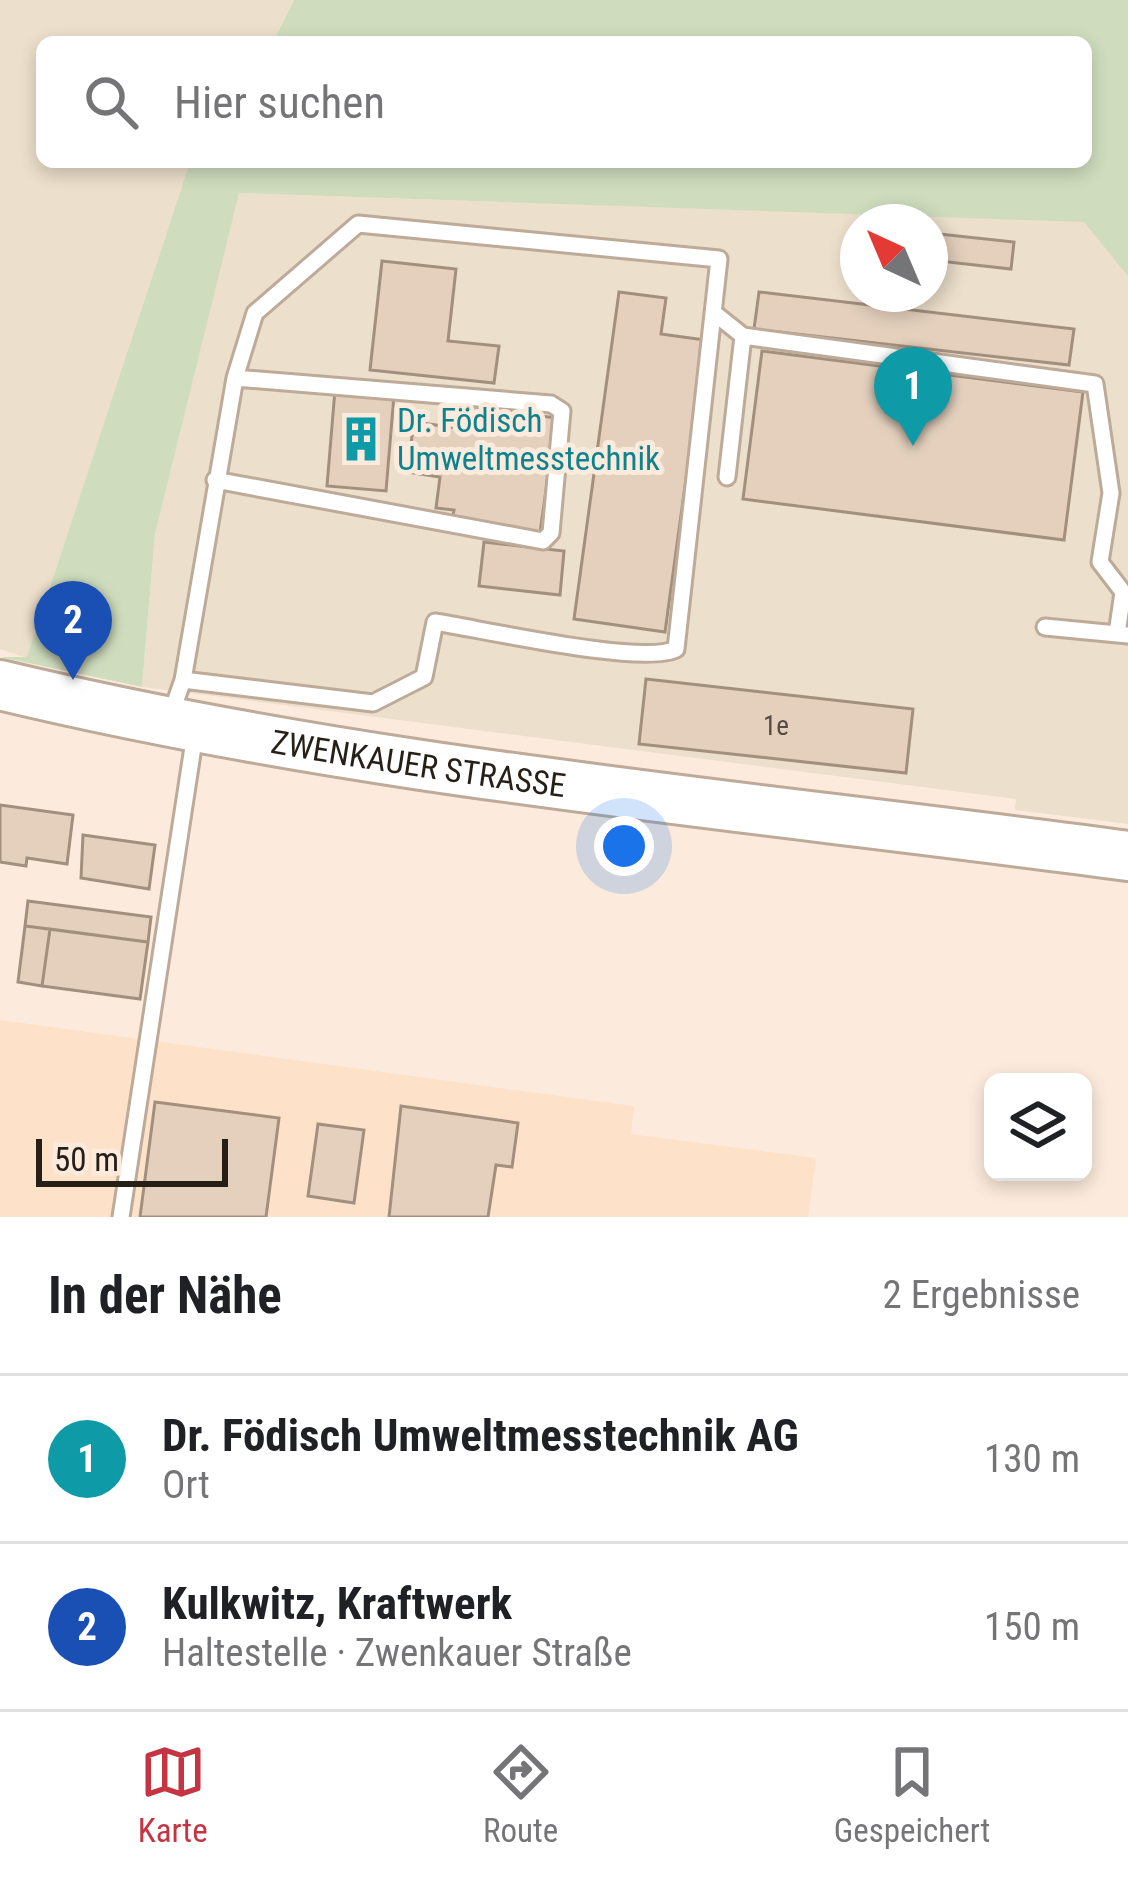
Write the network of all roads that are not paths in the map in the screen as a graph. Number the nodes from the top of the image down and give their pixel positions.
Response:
1 (713, 312) junction
2 (743, 336) junction
3 (235, 378) junction
4 (727, 477) dead end
5 (215, 480) junction
6 (1045, 627) dead end
7 (1122, 634) edge
8 (0, 685) edge
9 (182, 711) junction
10 (1128, 856) edge
11 (121, 1217) edge

1 - 2 lane
1 - 3 lane
1 - 9 lane
2 - 4 lane
2 - 7 lane
3 - 5 lane
3 - 5 lane
5 - 9 lane
6 - 7 lane
8 - 9 main road, ZWENKAUER STRASSE
9 - 10 main road, ZWENKAUER STRASSE
9 - 11 lane

